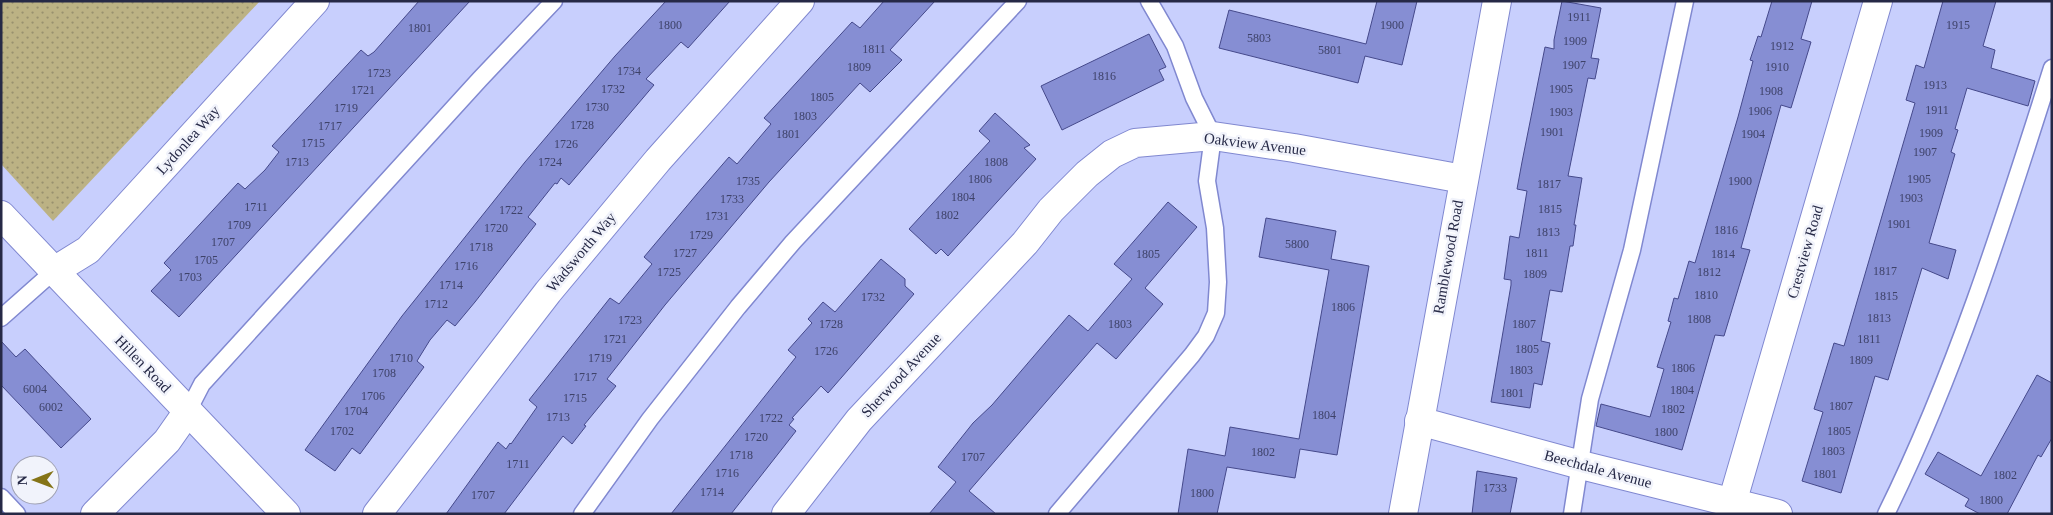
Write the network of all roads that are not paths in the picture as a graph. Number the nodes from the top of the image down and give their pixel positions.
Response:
1 (315, 1) edge
2 (554, 1) edge
3 (800, 1) edge
4 (1018, 1) edge
5 (1149, 1) edge
6 (1497, 1) edge
7 (1685, 1) edge
8 (1878, 1) edge
9 (2052, 68) edge
10 (1213, 136) junction
11 (1463, 179) junction
12 (1, 215) edge
13 (1025, 243) joint
14 (54, 271) junction
15 (1, 318) edge
16 (188, 411) junction
17 (1419, 421) junction
18 (1581, 465) junction
19 (1, 497) edge
20 (1717, 505) edge
21 (17, 514) edge
22 (95, 514) edge
23 (286, 514) edge
24 (377, 514) edge
25 (582, 514) edge
26 (786, 514) edge
27 (1057, 514) edge
28 (1402, 514) edge
29 (1572, 514) edge
30 (1778, 514) edge
31 (1886, 514) edge

1 - 14 street, Lydonlea Way
2 - 16 lane
3 - 24 street, Wadsworth Way
4 - 25 lane
5 - 10 lane
6 - 11 street, Ramblewood Road
7 - 18 lane
8 - 20 street, Crestview Road
9 - 31 lane
10 - 11 street, Oakview Avenue
10 - 13 street, Oakview Avenue
10 - 27 lane
11 - 17 street, Ramblewood Road
12 - 14 street, Hillen Road
13 - 26 street, Sherwood Avenue
14 - 15 lane
14 - 16 street, Hillen Road
16 - 22 street
16 - 23 street, Hillen Road
17 - 18 street, Beechdale Avenue
17 - 28 street, Ramblewood Road
18 - 20 street, Beechdale Avenue
18 - 29 lane
19 - 21 lane
20 - 30 street, Beechdale Avenue

